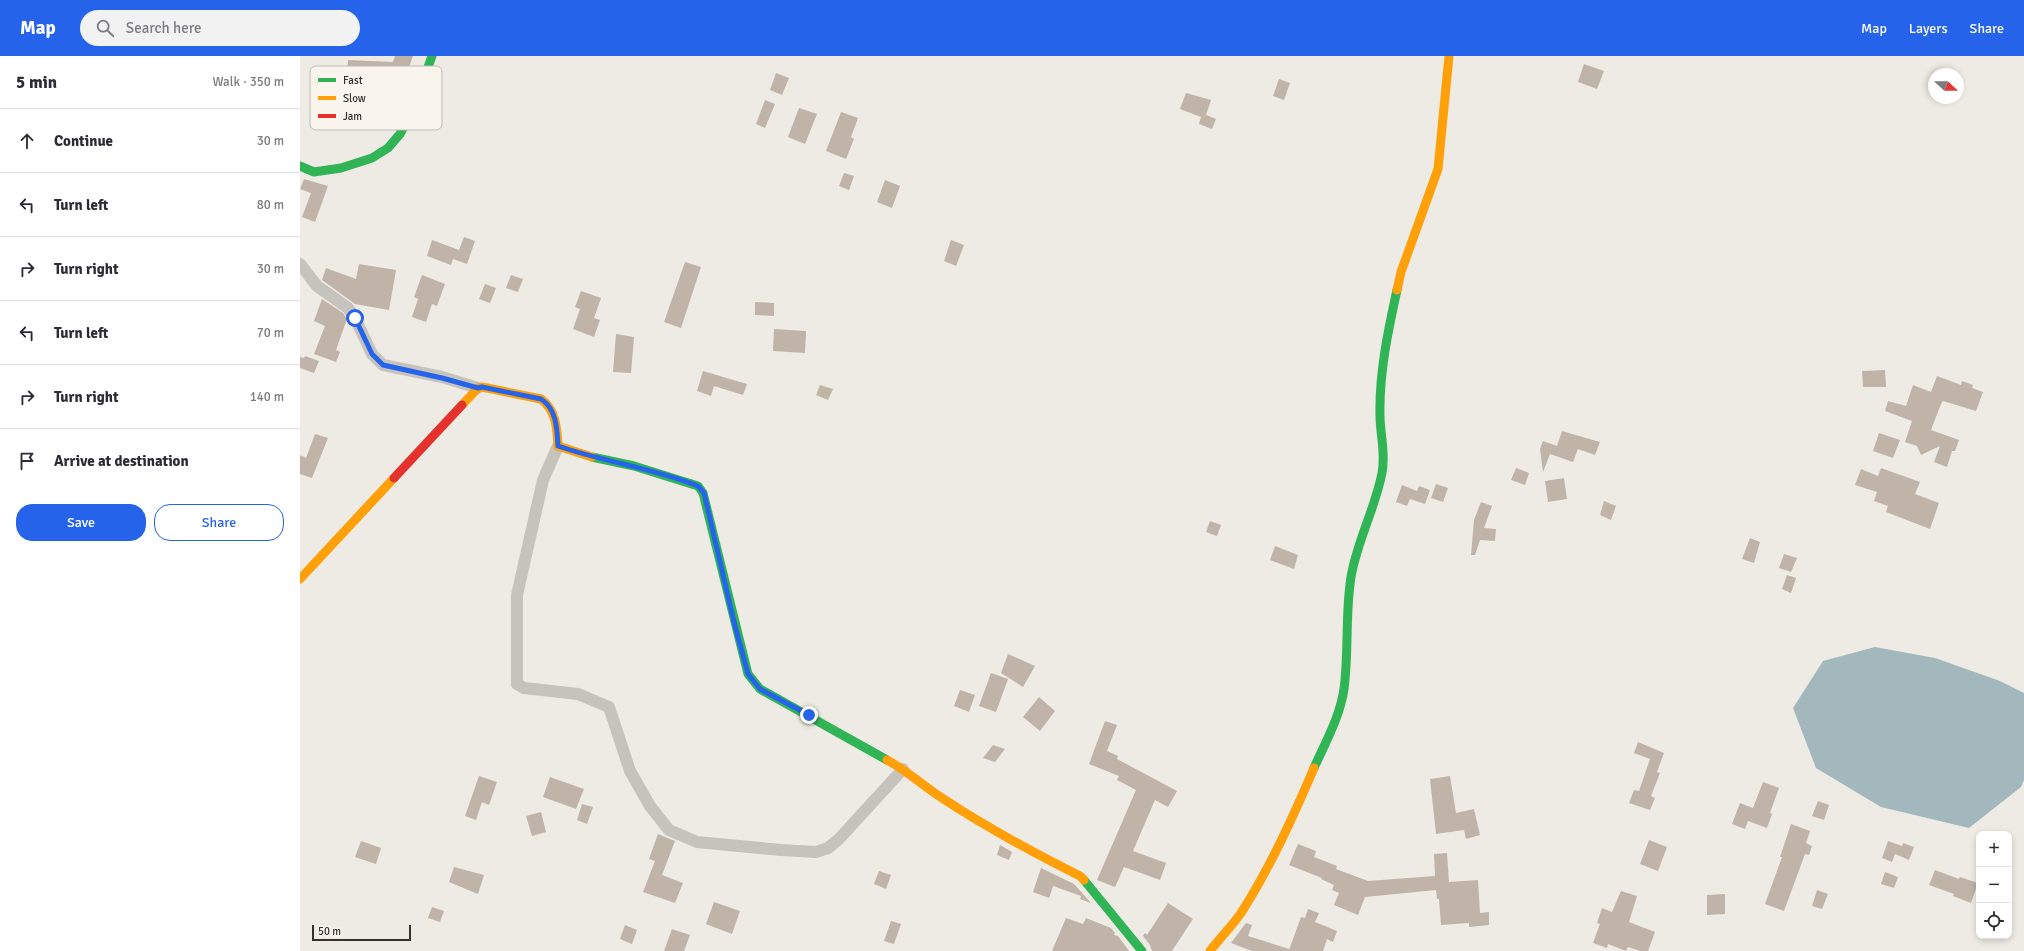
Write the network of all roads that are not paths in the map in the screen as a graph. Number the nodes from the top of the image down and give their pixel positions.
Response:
1 (432, 56) edge
2 (1449, 56) edge
3 (428, 66) edge
4 (402, 130) edge
5 (300, 166) edge
6 (300, 264) edge
7 (478, 388) junction
8 (558, 446) junction
9 (300, 579) edge
10 (903, 769) junction
11 (1142, 951) edge
12 (1210, 951) edge

1 - 3 street
2 - 12 street
4 - 5 street
6 - 7 street
7 - 8 street
7 - 9 street
8 - 10 street
8 - 10 street
10 - 11 street

